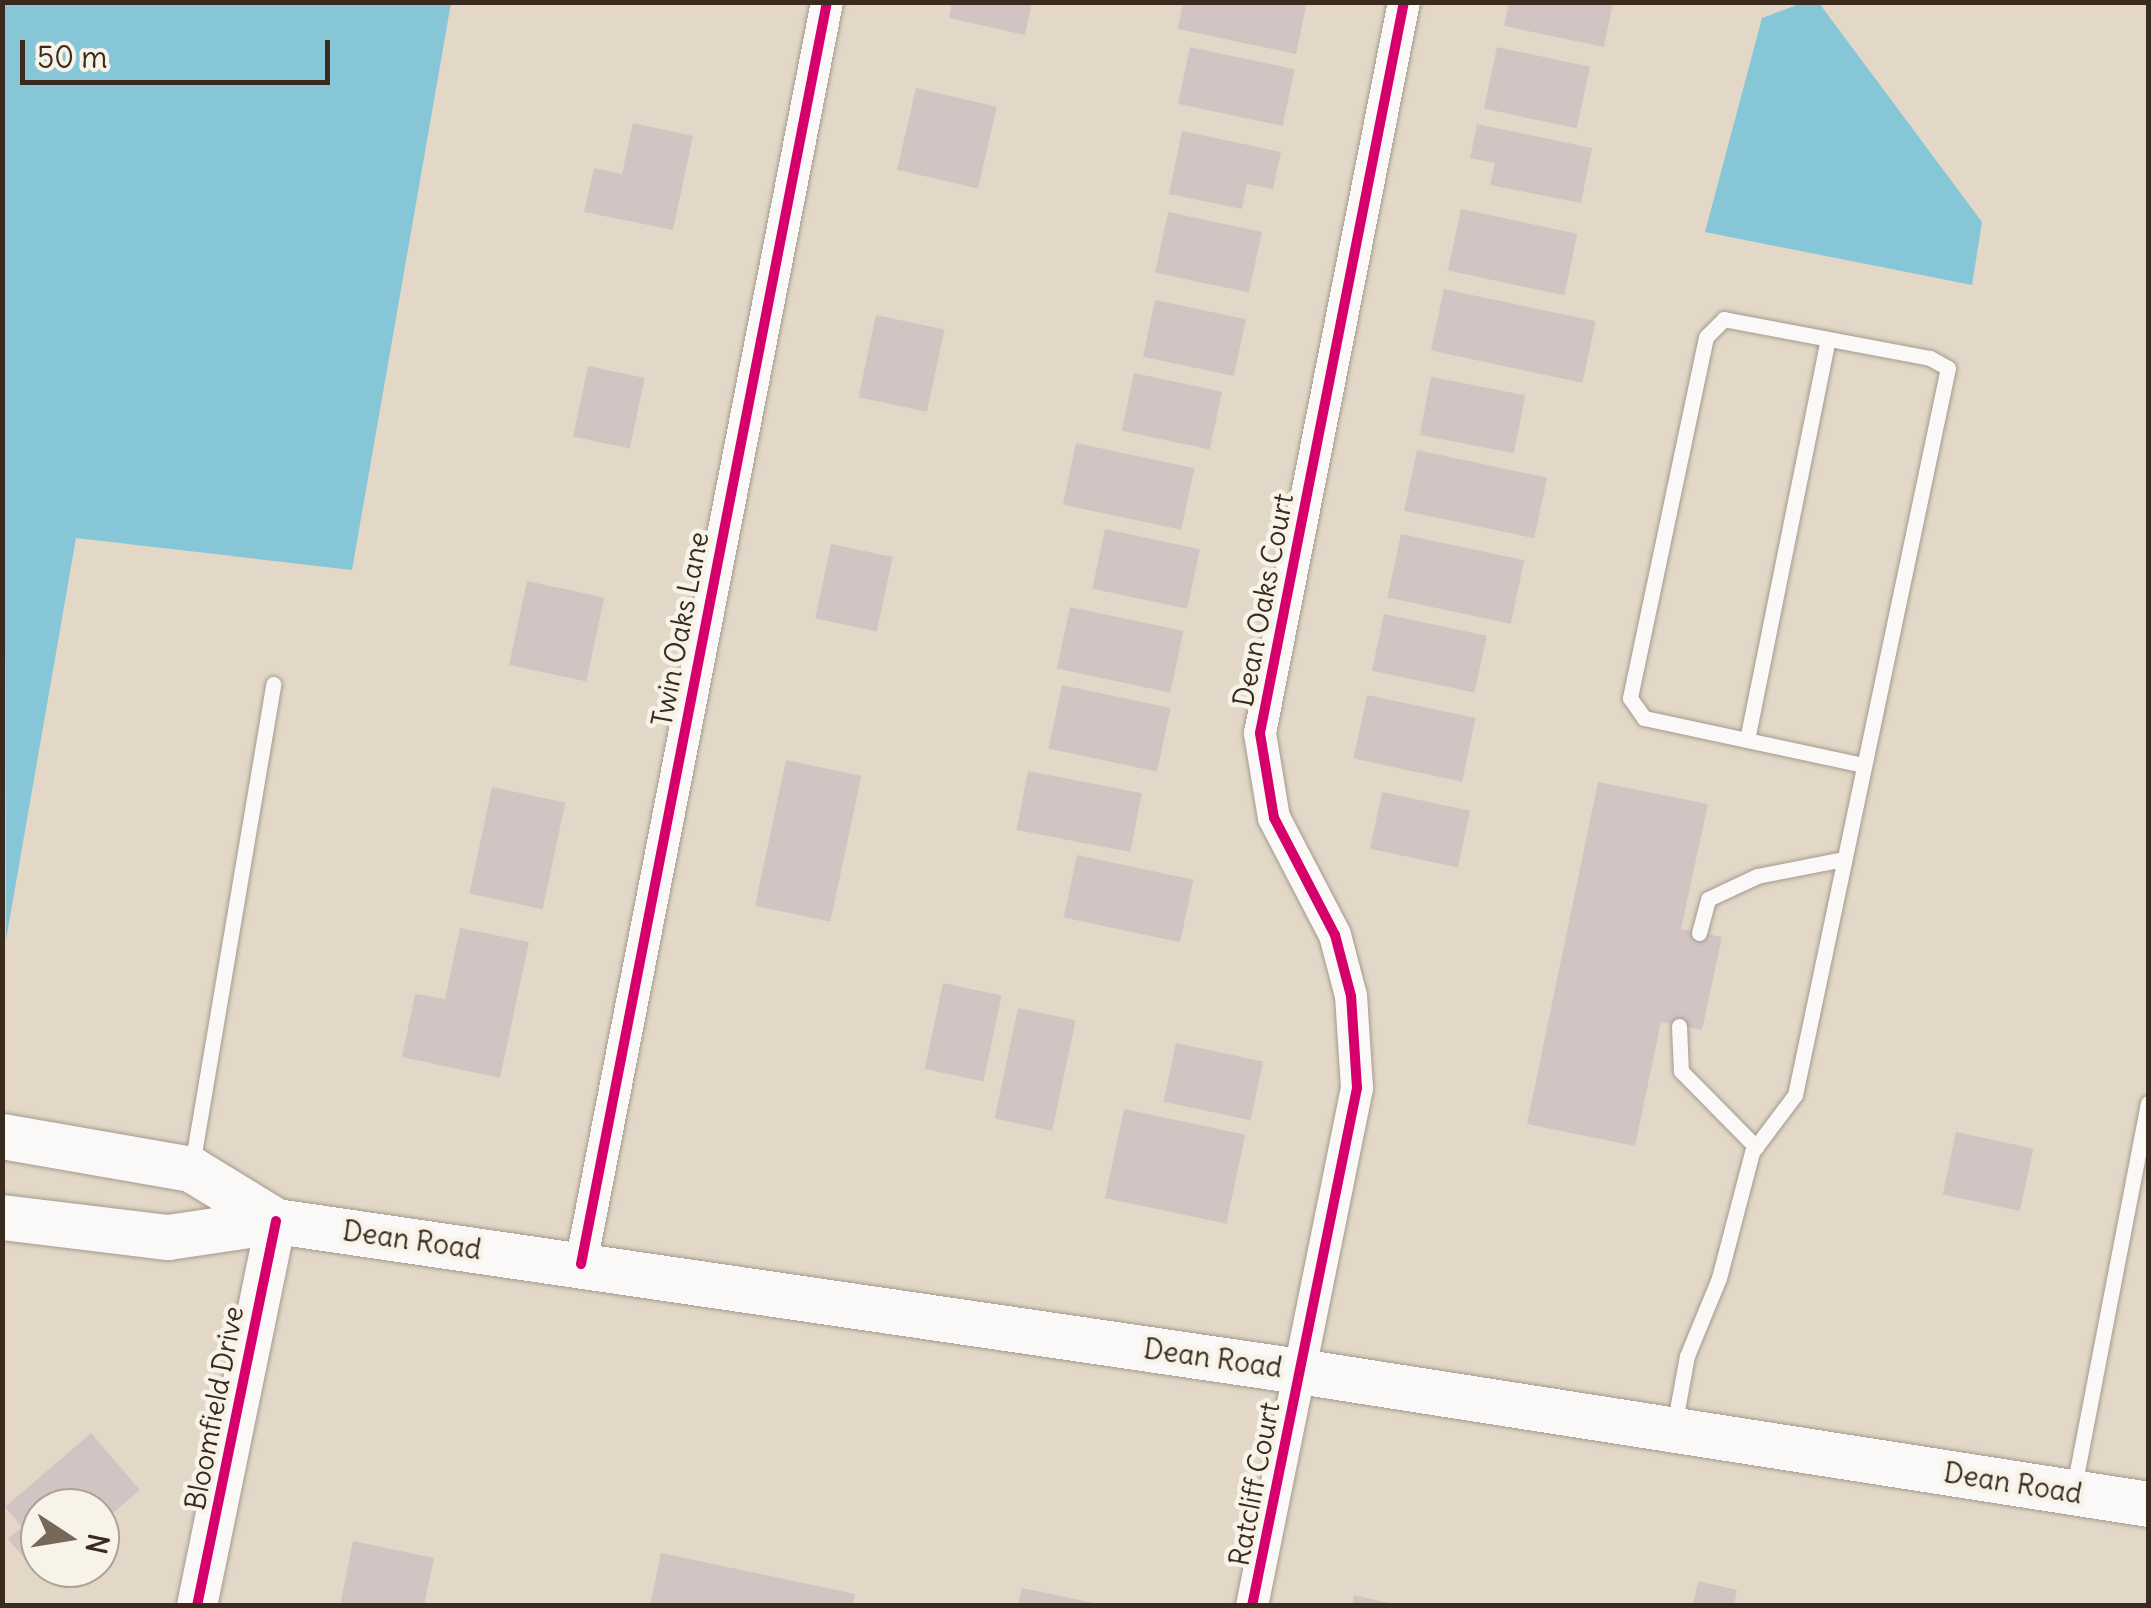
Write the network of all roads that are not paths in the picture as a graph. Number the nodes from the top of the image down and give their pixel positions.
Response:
1 (827, 2) edge
2 (1404, 2) edge
3 (1828, 339) junction
4 (272, 684) dead end
5 (1747, 740) junction
6 (1864, 765) junction
7 (1844, 860) junction
8 (1699, 933) dead end
9 (1679, 1026) dead end
10 (2148, 1103) edge
11 (2, 1136) edge
12 (1756, 1148) junction
13 (191, 1169) junction
14 (2, 1217) edge
15 (276, 1220) junction
16 (581, 1264) junction
17 (1299, 1371) junction
18 (1674, 1430) junction
19 (2072, 1492) junction
20 (2148, 1504) edge
21 (197, 1606) edge
22 (1252, 1606) edge

1 - 16 street, Twin Oaks Lane
2 - 17 street, Dean Oaks Court
3 - 5 lane
3 - 5 lane
3 - 6 lane
4 - 13 lane
5 - 6 lane
6 - 7 lane
7 - 8 lane
7 - 12 lane
9 - 12 lane
10 - 19 lane
11 - 13 main road, Dean Road
12 - 18 lane
13 - 15 main road, Dean Road
14 - 15 main road, Dean Road
15 - 16 main road, Dean Road
15 - 21 street, Bloomfield Drive
16 - 17 main road, Dean Road
17 - 18 main road, Dean Road
17 - 22 street, Ratcliff Court
18 - 19 main road, Dean Road
19 - 20 main road, Dean Road

